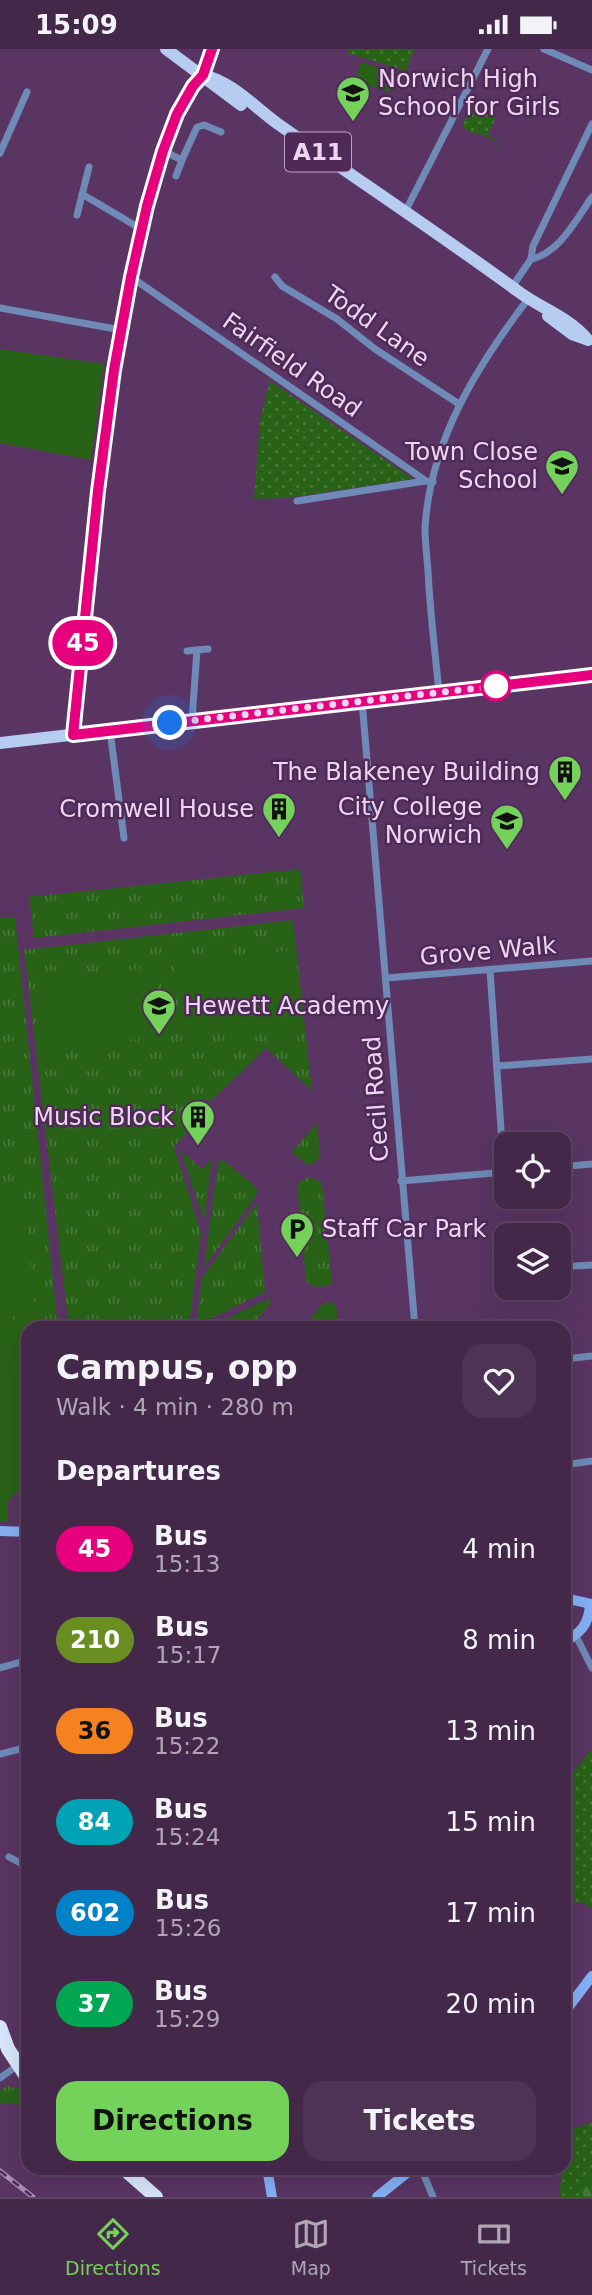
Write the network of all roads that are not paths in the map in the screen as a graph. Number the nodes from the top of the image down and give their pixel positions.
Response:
1 (166, 49) edge
2 (212, 49) edge
3 (488, 49) edge
4 (544, 49) edge
5 (592, 70) edge
6 (203, 75) junction
7 (27, 92) dead end
8 (592, 124) edge
9 (221, 132) dead end
10 (163, 151) junction
11 (0, 153) edge
12 (182, 160) junction
13 (89, 167) dead end
14 (176, 176) dead end
15 (82, 194) junction
16 (592, 197) edge
17 (405, 212) junction
18 (77, 215) dead end
19 (141, 229) junction
20 (531, 259) junction
21 (131, 277) junction
22 (275, 277) dead end
23 (512, 287) junction
24 (532, 301) junction
25 (0, 308) edge
26 (121, 330) junction
27 (590, 342) edge
28 (459, 404) junction
29 (429, 481) junction
30 (297, 501) dead end
31 (208, 649) dead end
32 (197, 650) junction
33 (187, 651) dead end
34 (592, 675) edge
35 (439, 692) junction
36 (362, 700) junction
37 (192, 720) junction
38 (110, 731) junction
39 (73, 735) junction
40 (0, 743) edge
41 (124, 838) dead end
42 (592, 961) edge
43 (490, 970) junction
44 (386, 978) junction
45 (592, 1059) edge
46 (497, 1066) junction
47 (502, 1132) edge
48 (592, 1164) edge
49 (571, 1166) edge
50 (494, 1173) edge
51 (401, 1181) junction
52 (592, 1265) edge
53 (571, 1266) edge
54 (414, 1321) edge
55 (592, 1356) edge
56 (571, 1358) edge
57 (592, 1461) edge
58 (571, 1464) edge
59 (0, 1531) edge
60 (21, 1532) edge
61 (571, 1600) edge
62 (591, 1604) edge
63 (588, 1626) edge
64 (576, 1636) junction
65 (571, 1638) edge
66 (21, 1662) edge
67 (0, 1668) edge
68 (592, 1668) edge
69 (21, 1749) edge
70 (0, 1755) edge
71 (9, 1857) dead end
72 (21, 1863) edge
73 (592, 1976) edge
74 (571, 2004) edge
75 (0, 2028) edge
76 (21, 2060) edge
77 (21, 2063) edge
78 (0, 2078) edge
79 (131, 2175) edge
80 (268, 2175) edge
81 (404, 2175) edge
82 (424, 2175) edge
83 (156, 2197) edge
84 (272, 2197) edge
85 (377, 2197) edge
86 (433, 2197) edge

1 - 6 main road, A11
2 - 6 street
3 - 17 street
4 - 5 street
6 - 10 street
6 - 17 main road, A11
7 - 11 street
8 - 20 street
9 - 12 street
10 - 12 street
10 - 19 street
12 - 14 street
13 - 15 street
15 - 18 street
15 - 19 street
16 - 20 street
17 - 23 main road, A11
19 - 21 street
20 - 23 street
21 - 26 street
21 - 29 street, Fairfield Road
22 - 28 street, Todd Lane
23 - 24 main road, A11
24 - 27 main road, A11
24 - 28 street
25 - 26 street
26 - 39 street
28 - 29 street
29 - 30 street
29 - 35 street
31 - 32 street
32 - 33 street
32 - 37 street
34 - 35 main road
35 - 36 main road
36 - 37 main road
36 - 44 street, Cecil Road
37 - 38 main road
38 - 39 main road
38 - 41 street
39 - 40 main road
42 - 43 street, Grove Walk
43 - 44 street, Grove Walk
43 - 46 street
44 - 51 street, Cecil Road
45 - 46 street
46 - 47 street
48 - 49 street
50 - 51 street
51 - 54 street, Cecil Road
52 - 53 street
55 - 56 street
57 - 58 street
59 - 60 street
61 - 62 street
62 - 63 street
63 - 64 street
64 - 65 street
64 - 68 street
66 - 67 street
69 - 70 street
71 - 72 street
73 - 74 street
75 - 76 highway
77 - 78 street
79 - 83 highway
80 - 84 street
81 - 85 street
82 - 86 street

